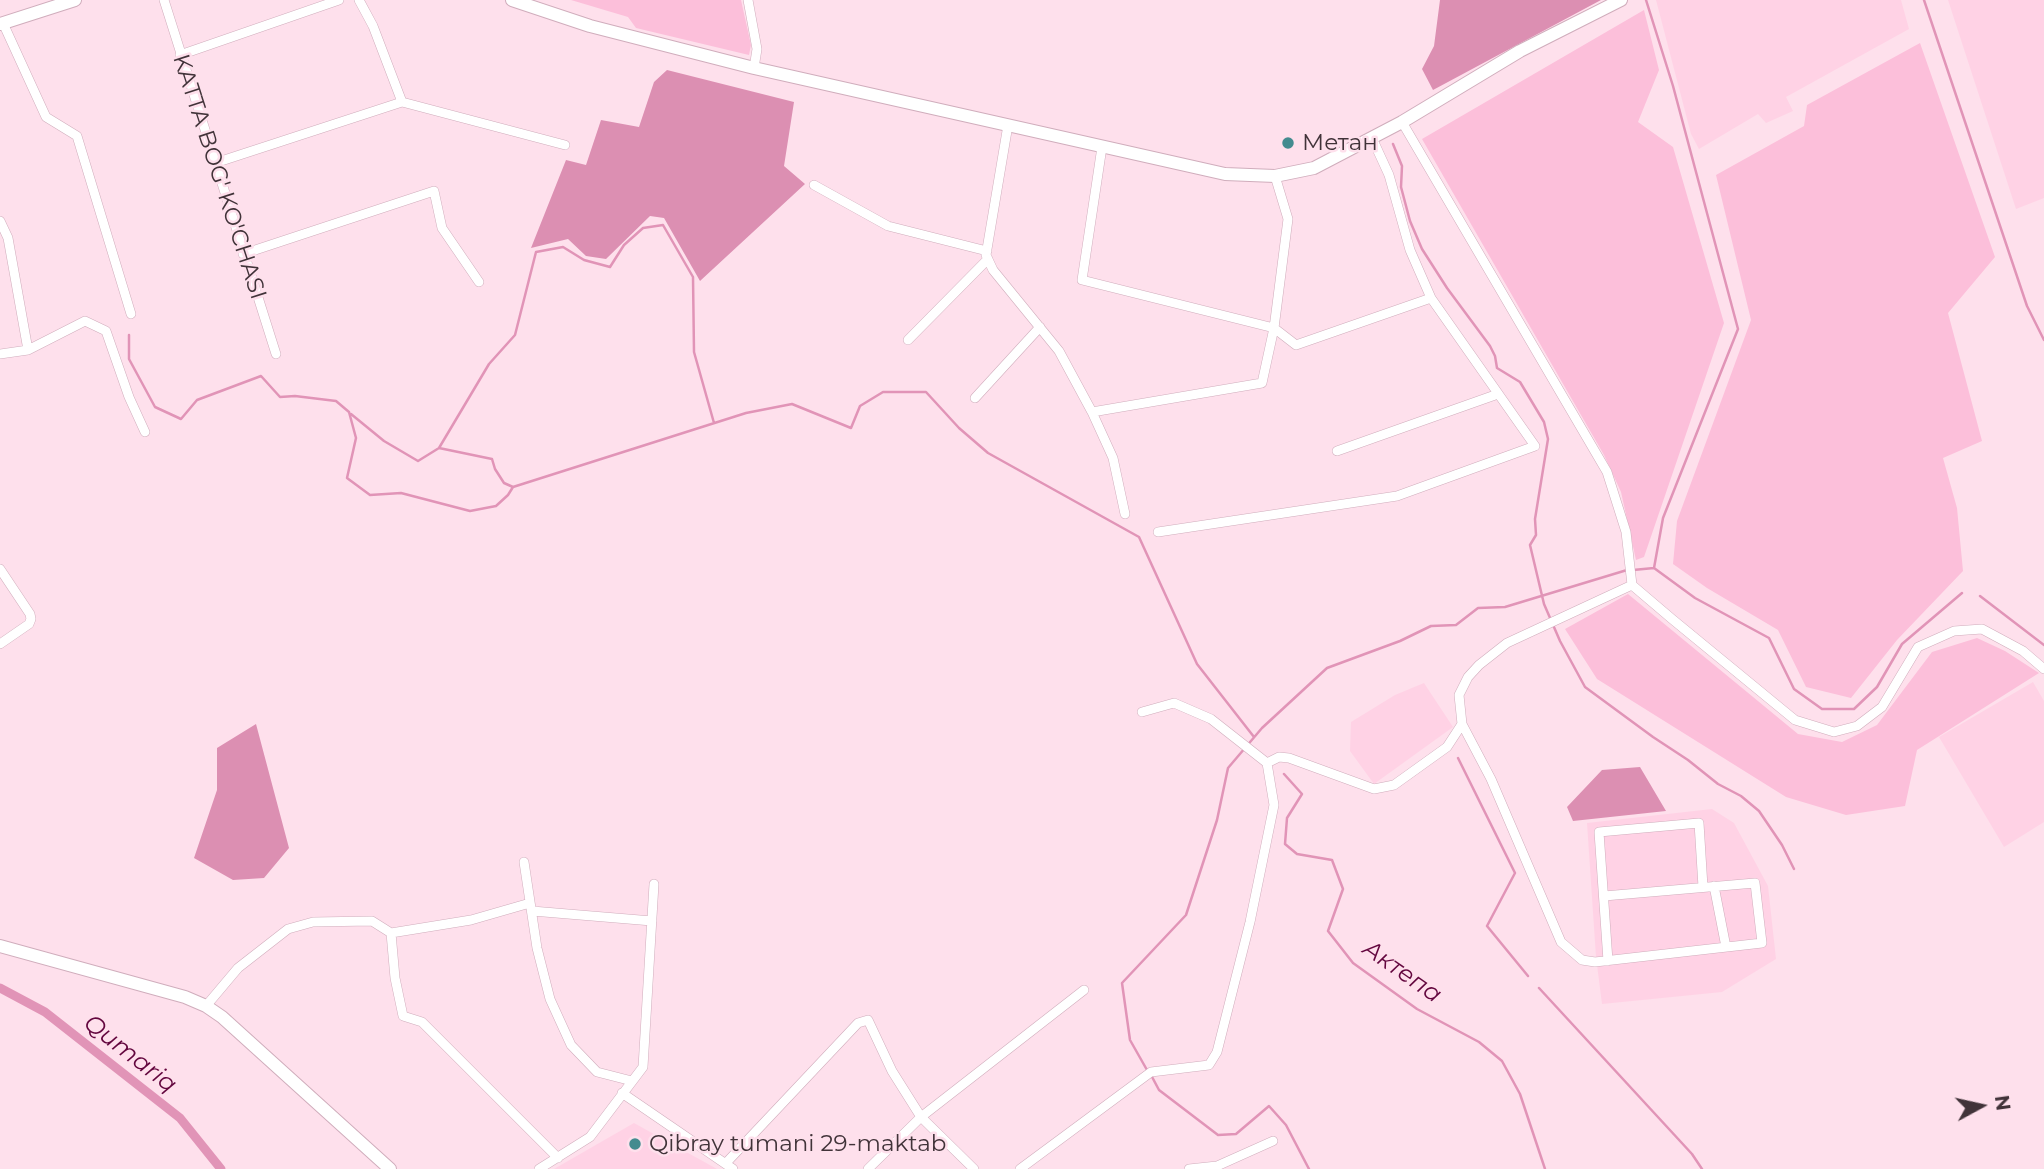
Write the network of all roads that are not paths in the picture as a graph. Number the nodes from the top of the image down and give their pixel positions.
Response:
1 (75, 0) edge
2 (164, 0) edge
3 (339, 0) edge
4 (359, 0) edge
5 (512, 0) edge
6 (748, 0) edge
7 (1621, 0) edge
8 (2, 24) edge
9 (180, 55) junction
10 (754, 68) junction
11 (402, 102) junction
12 (1402, 122) junction
13 (1008, 125) junction
14 (1371, 138) junction
15 (565, 145) dead end
16 (1102, 147) junction
17 (215, 163) junction
18 (1275, 176) junction
19 (814, 185) dead end
20 (0, 221) edge
21 (243, 254) junction
22 (987, 255) junction
23 (479, 282) dead end
24 (1431, 298) junction
25 (131, 314) dead end
26 (1040, 327) junction
27 (1275, 328) junction
28 (908, 340) dead end
29 (28, 349) junction
30 (0, 354) edge
31 (276, 355) dead end
32 (1498, 394) junction
33 (975, 398) dead end
34 (1092, 412) junction
35 (145, 432) dead end
36 (1338, 451) dead end
37 (1125, 514) dead end
38 (1158, 532) dead end
39 (0, 569) edge
40 (1632, 585) junction
41 (0, 643) edge
42 (2044, 669) edge
43 (1142, 712) dead end
44 (1461, 724) junction
45 (1267, 763) junction
46 (524, 862) dead end
47 (654, 884) dead end
48 (1714, 886) junction
49 (1703, 887) junction
50 (1604, 896) junction
51 (531, 907) junction
52 (652, 921) junction
53 (391, 933) junction
54 (0, 946) edge
55 (1726, 947) junction
56 (1608, 961) junction
57 (1084, 990) dead end
58 (206, 1006) junction
59 (632, 1081) junction
60 (622, 1093) junction
61 (921, 1117) junction
62 (1273, 1141) dead end
63 (558, 1158) junction
64 (730, 1166) edge
65 (390, 1169) edge
66 (538, 1169) edge
67 (868, 1169) edge
68 (974, 1169) edge
69 (1020, 1169) edge
70 (1189, 1169) edge

1 - 8 main road
2 - 9 street, KATTA BOG' KO'CHASI
3 - 9 street
4 - 11 street
5 - 10 main road
6 - 10 street
7 - 12 main road
8 - 25 street
9 - 17 street, KATTA BOG' KO'CHASI
10 - 13 main road
11 - 15 street
11 - 17 street
12 - 14 main road
12 - 40 street
13 - 16 main road
13 - 22 street
14 - 18 main road
14 - 24 street
16 - 18 main road
16 - 27 street
17 - 21 street, KATTA BOG' KO'CHASI
18 - 27 street
19 - 22 street
20 - 29 street
21 - 23 street
21 - 31 street, KATTA BOG' KO'CHASI
22 - 26 street
22 - 28 street
24 - 27 street
24 - 32 street
26 - 33 street
26 - 34 street
27 - 34 street
29 - 30 street
29 - 35 street
32 - 36 street
32 - 38 street
34 - 37 street
39 - 41 street
40 - 42 street
40 - 44 street
43 - 45 street
44 - 45 street
44 - 56 street
45 - 69 street
46 - 51 street
47 - 52 street
48 - 49 street
48 - 55 street
48 - 55 street
49 - 50 street
49 - 50 street
50 - 56 street
51 - 52 street
51 - 53 street
51 - 59 street
52 - 59 street
53 - 58 street
53 - 63 street
54 - 58 main road
55 - 56 street
57 - 61 street
58 - 65 main road
59 - 60 street
60 - 63 street
60 - 64 street
61 - 64 street
61 - 67 street
61 - 68 street
62 - 70 street
63 - 66 street

